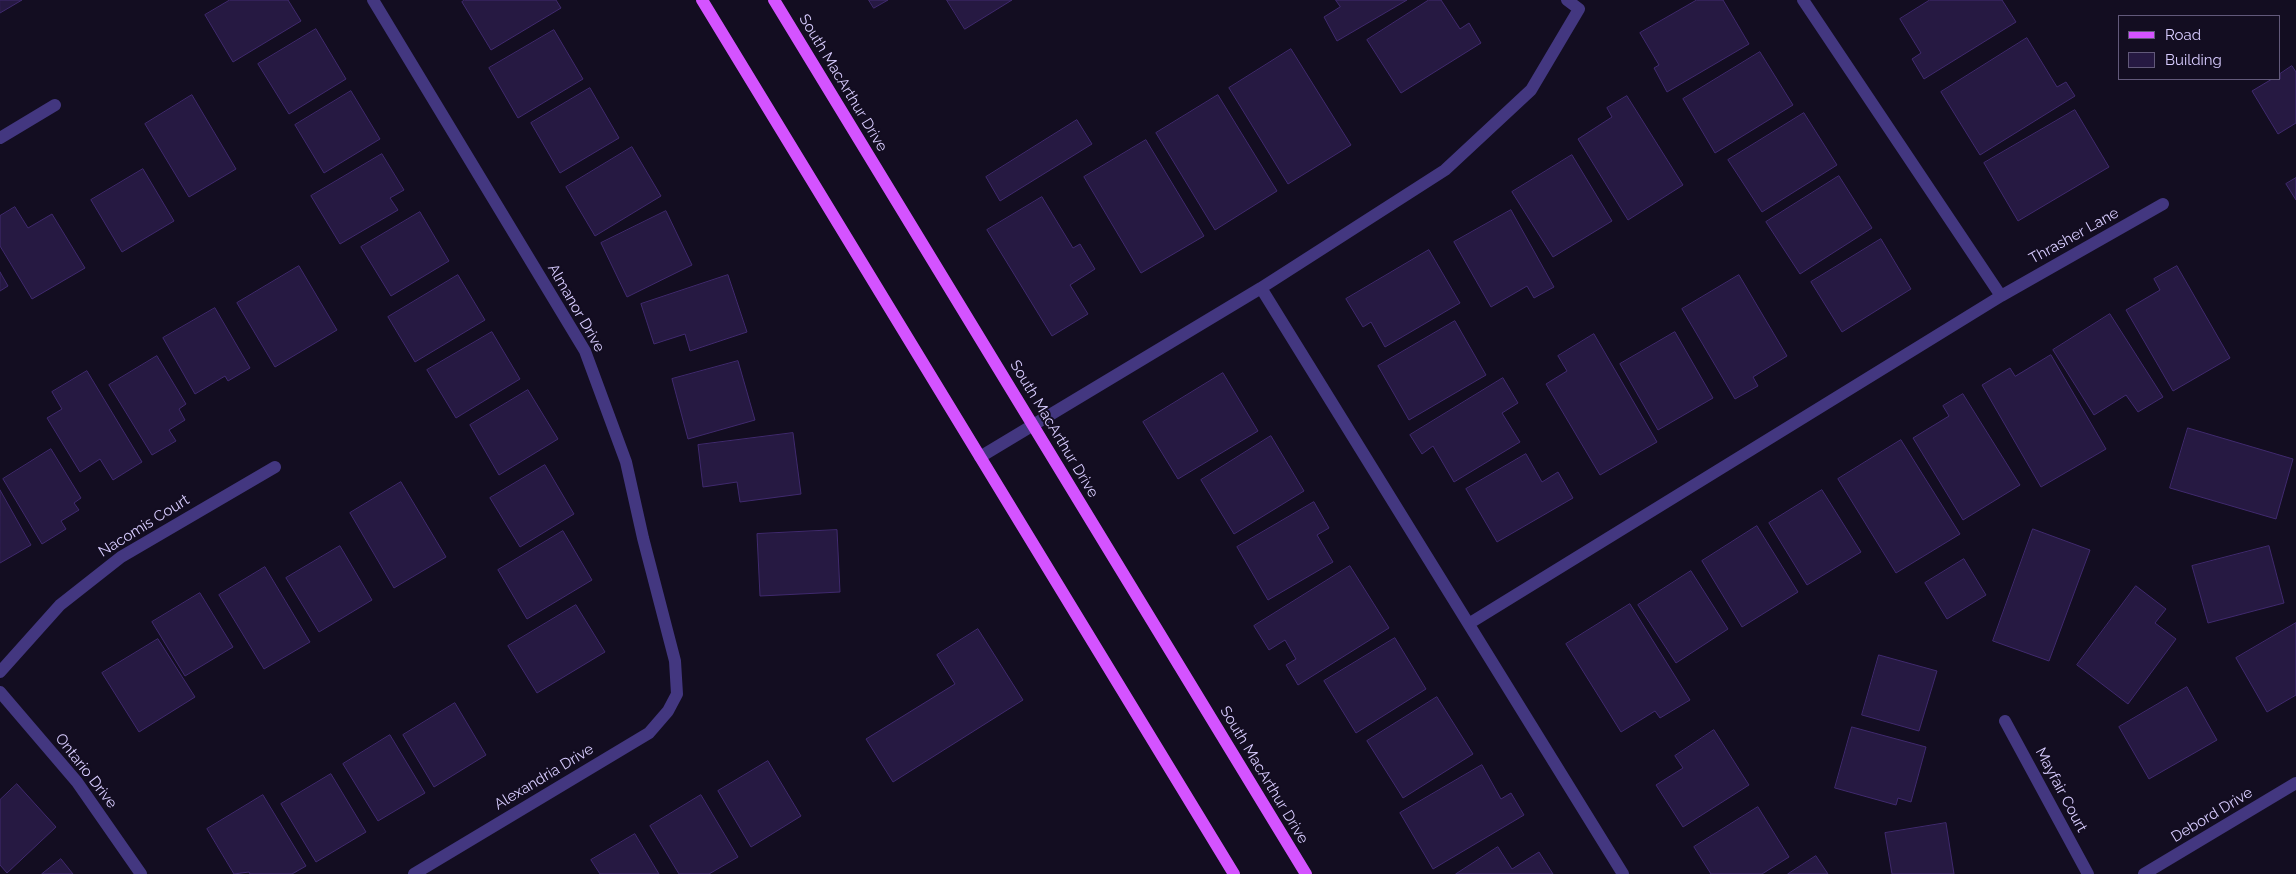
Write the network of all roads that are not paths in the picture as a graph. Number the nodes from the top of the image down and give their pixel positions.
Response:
1 (373, 0) edge
2 (702, 0) edge
3 (774, 0) edge
4 (1567, 0) edge
5 (1803, 0) edge
6 (1583, 5) edge
7 (55, 105) dead end
8 (0, 138) edge
9 (2163, 204) dead end
10 (1261, 288) junction
11 (2001, 296) junction
12 (1032, 425) junction
13 (980, 457) junction
14 (275, 467) dead end
15 (1470, 623) junction
16 (0, 672) edge
17 (0, 692) edge
18 (677, 694) joint
19 (2006, 720) dead end
20 (2296, 783) edge
21 (141, 874) edge
22 (414, 874) edge
23 (1234, 874) edge
24 (1306, 874) edge
25 (1623, 874) edge
26 (2088, 874) edge
27 (2144, 874) edge

1 - 18 street, Almanor Drive
2 - 13 main road
3 - 12 main road, South MacArthur Drive
4 - 6 street
5 - 11 street
6 - 10 street
7 - 8 street
9 - 11 street, Thrasher Lane
10 - 12 street
10 - 15 street
11 - 15 street, Thrasher Lane
12 - 13 street
12 - 24 main road, South MacArthur Drive
13 - 23 main road
14 - 16 street, Nacomis Court
15 - 25 street
17 - 21 street, Ontario Drive
18 - 22 street, Alexandria Drive
19 - 26 street, Mayfair Court
20 - 27 street, Debord Drive

